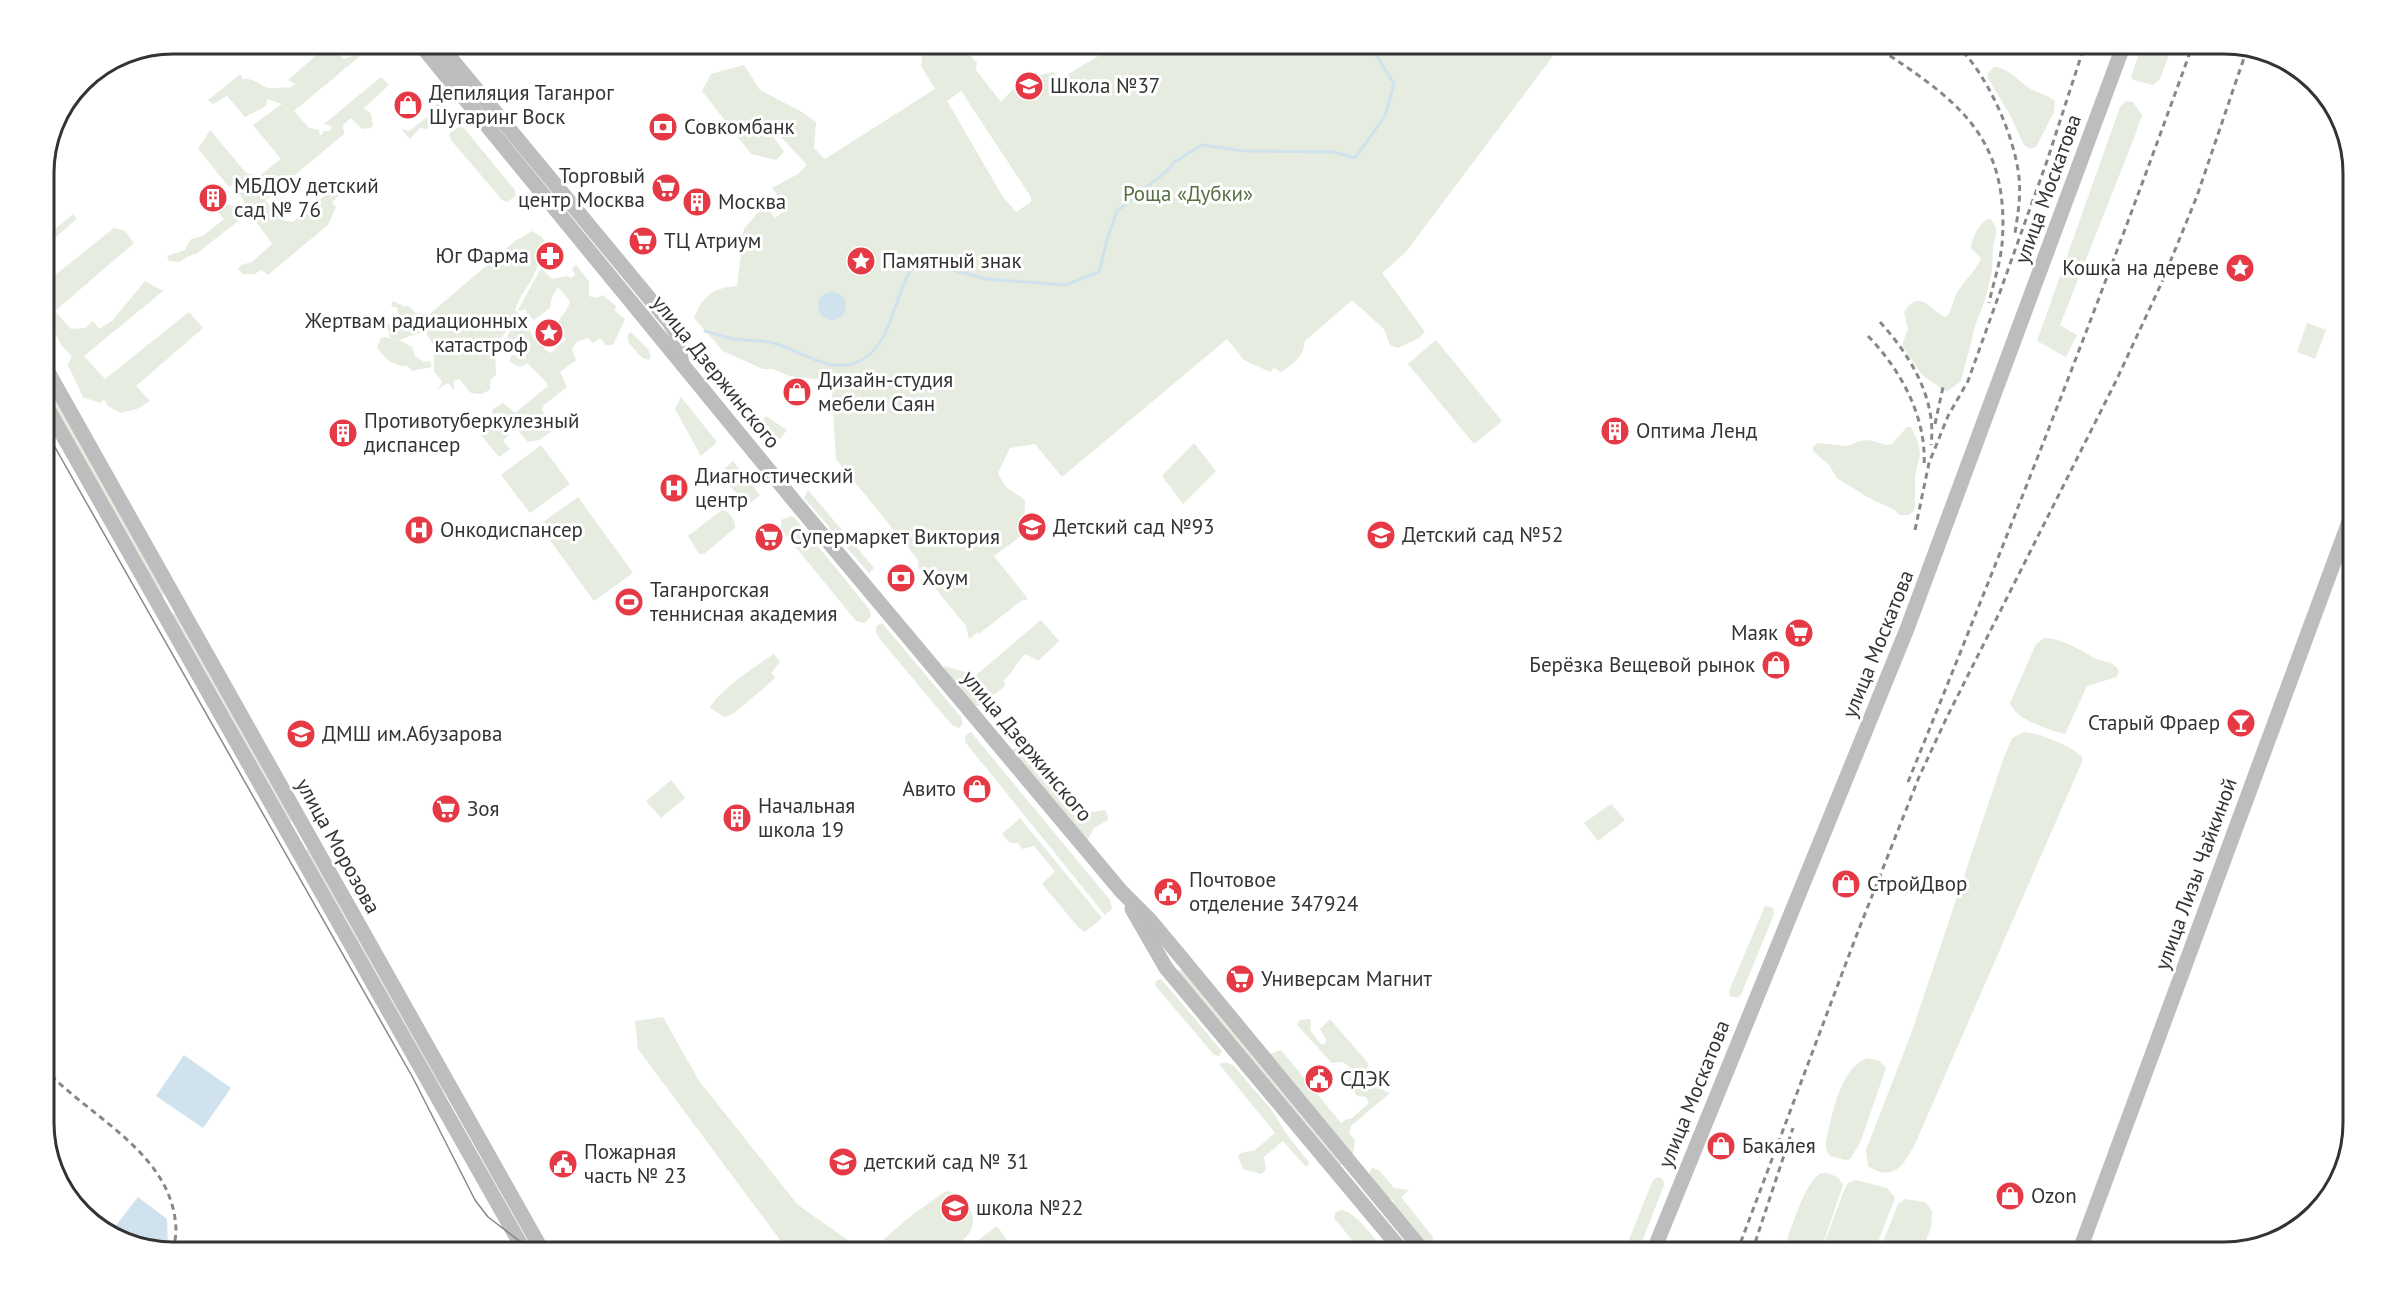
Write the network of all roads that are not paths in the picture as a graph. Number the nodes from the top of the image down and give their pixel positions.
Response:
1 (428, 54) edge
2 (447, 54) edge
3 (2120, 54) edge
4 (682, 363) junction
5 (54, 383) edge
6 (54, 420) edge
7 (2343, 538) edge
8 (176, 600) junction
9 (160, 609) junction
10 (1121, 891) junction
11 (454, 1094) junction
12 (439, 1103) junction
13 (497, 1169) junction
14 (482, 1179) junction
15 (519, 1242) edge
16 (537, 1242) edge
17 (1395, 1242) edge
18 (1416, 1242) edge
19 (1657, 1242) edge
20 (2083, 1242) edge

1 - 4 main road, улица Дзержинского
2 - 4 main road
3 - 19 main road, улица Москатова
4 - 10 main road, улица Дзержинского
5 - 8 main road, улица Морозова
6 - 9 main road, улица Морозова
7 - 20 main road, улица Лизы Чайкиной
8 - 9 main road
8 - 11 main road, улица Морозова
9 - 12 main road, улица Морозова
10 - 17 main road, улица Дзержинского
10 - 18 main road, улица Дзержинского
11 - 12 main road
11 - 13 main road, улица Морозова
12 - 14 main road, улица Морозова
13 - 14 main road
13 - 16 main road, улица Морозова
14 - 15 main road, улица Морозова

